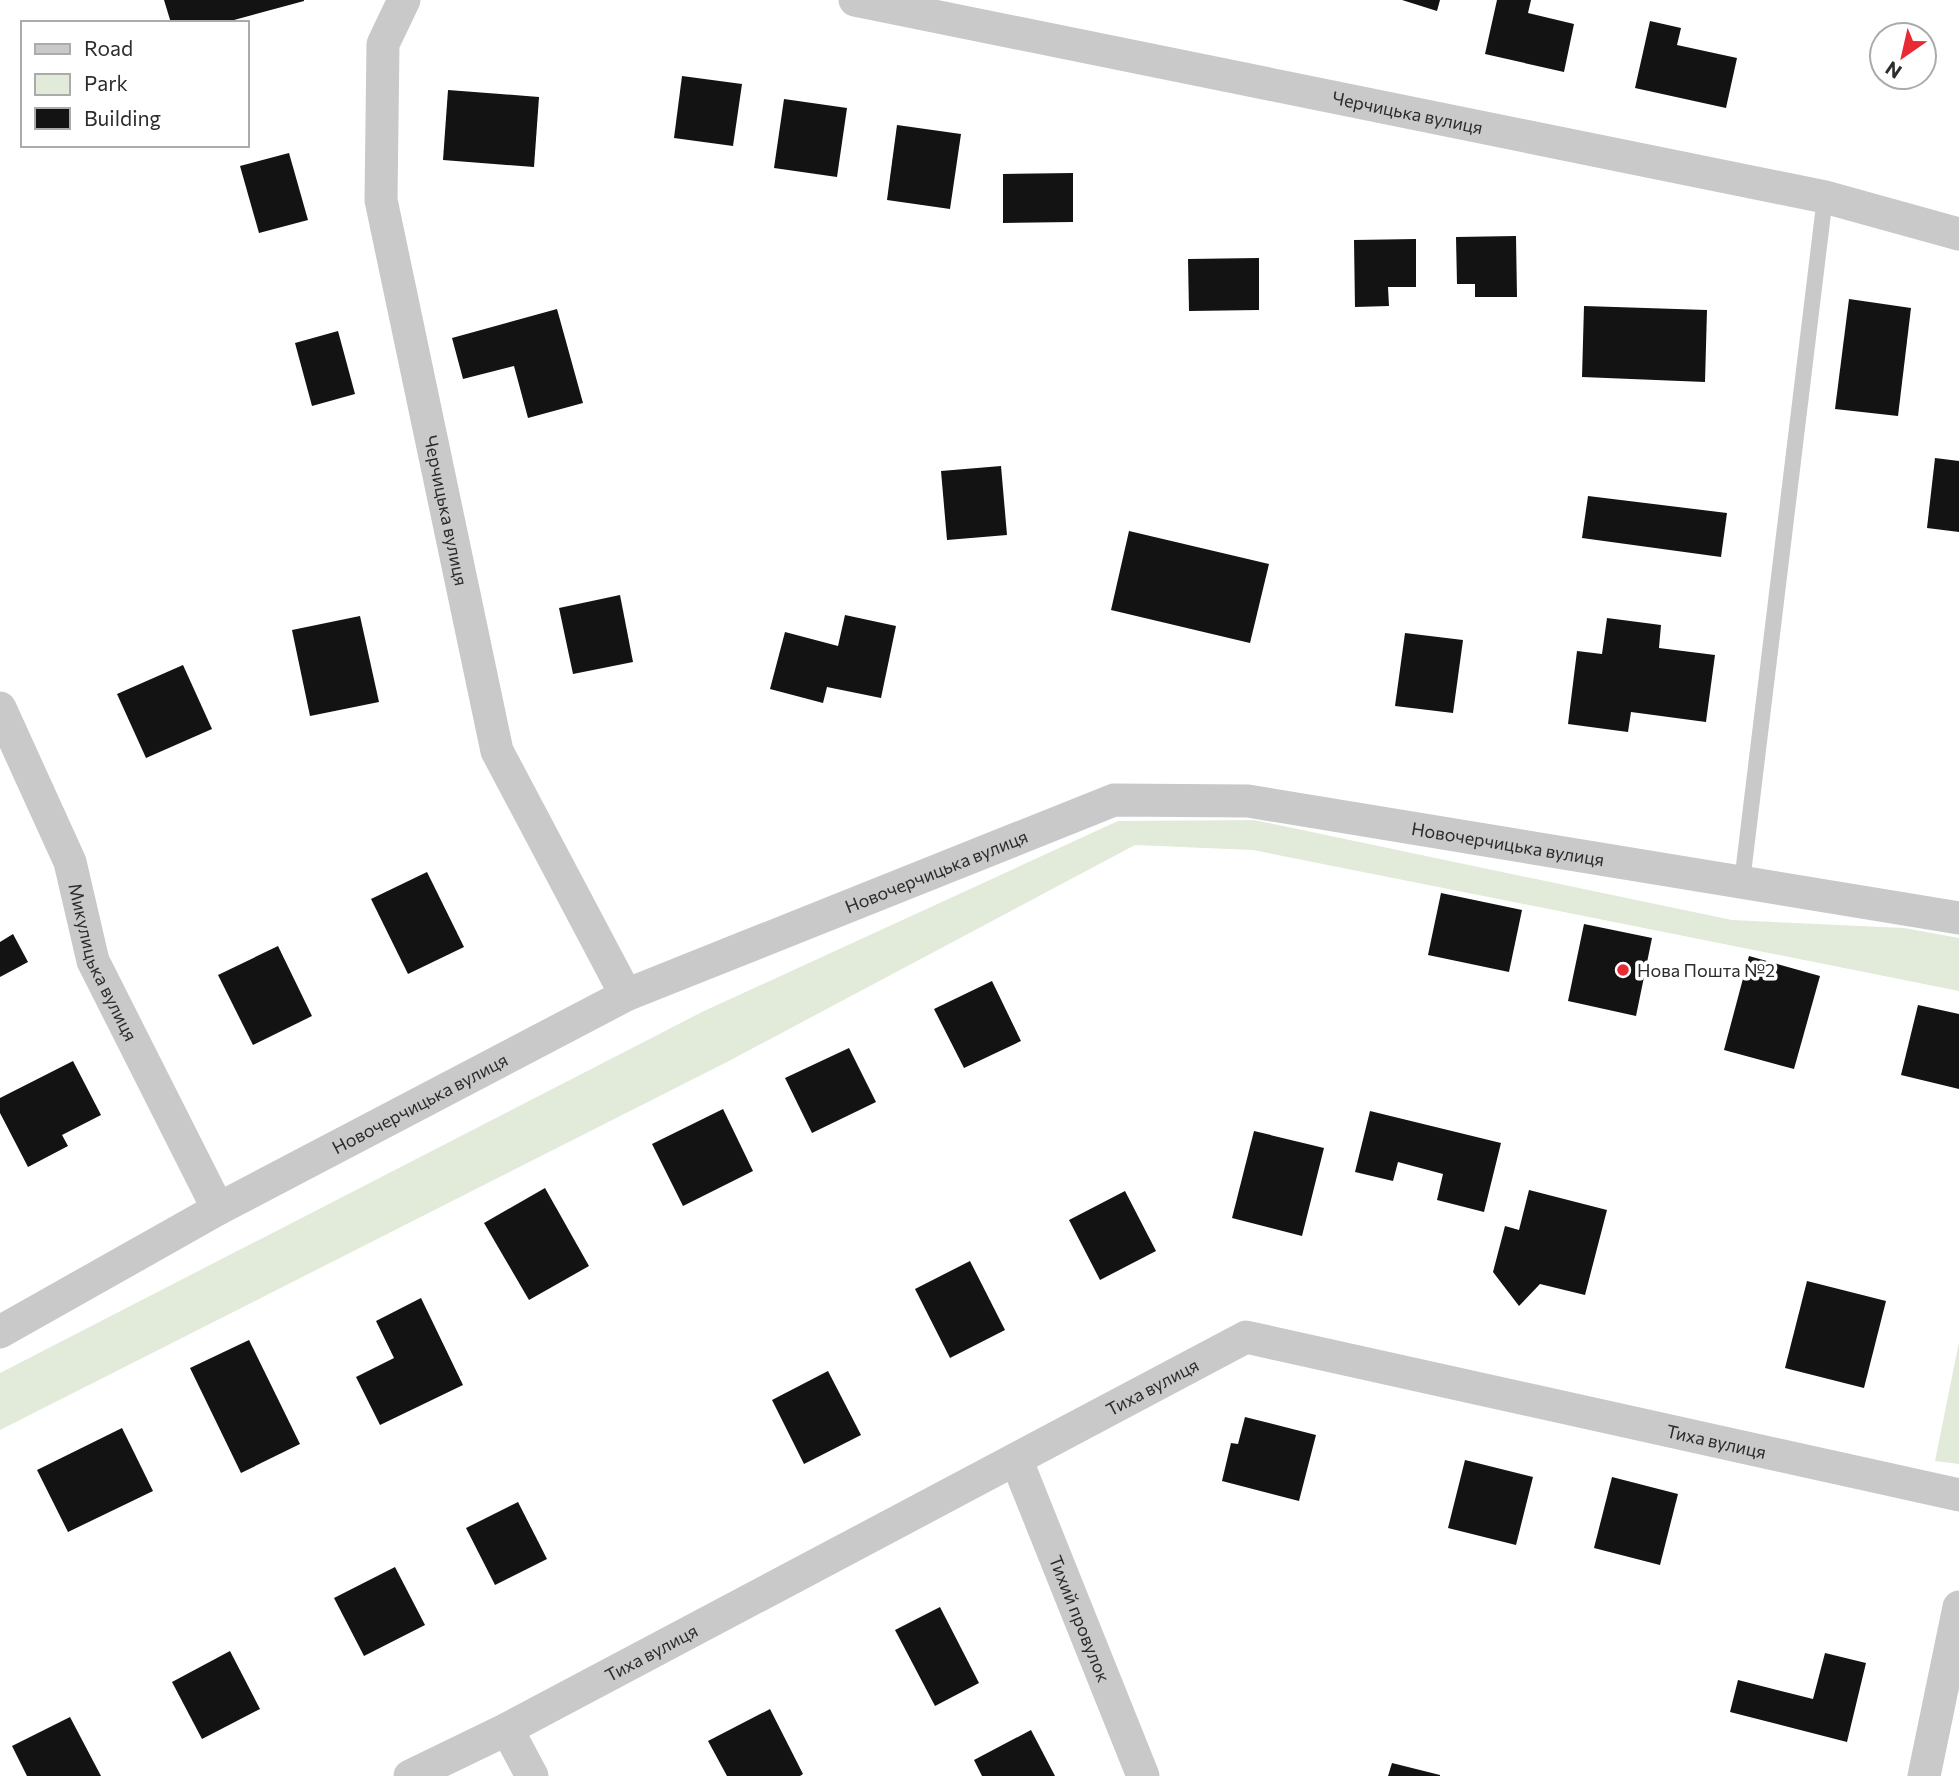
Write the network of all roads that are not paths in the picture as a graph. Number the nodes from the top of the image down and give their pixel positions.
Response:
1 (404, 0) edge
2 (855, 0) edge
3 (1825, 197) junction
4 (1959, 234) edge
5 (0, 708) edge
6 (1742, 882) junction
7 (1959, 918) edge
8 (626, 995) junction
9 (219, 1209) junction
10 (0, 1332) edge
11 (1016, 1459) junction
12 (1959, 1495) edge
13 (1959, 1607) edge
14 (507, 1729) junction
15 (410, 1776) edge
16 (532, 1776) edge
17 (1143, 1776) edge
18 (1924, 1776) edge

1 - 8 street, Черчицька вулиця
2 - 3 street, Черчицька вулиця
3 - 4 street, Черчицька вулиця
3 - 6 lane
5 - 9 street, Микулицька вулиця
6 - 7 street, Новочерчицька вулиця
6 - 8 street, Новочерчицька вулиця
8 - 9 street, Новочерчицька вулиця
9 - 10 street, Новочерчицька вулиця
11 - 12 street, Тиха вулиця
11 - 14 street, Тиха вулиця
11 - 17 street, Тихий провулок
13 - 18 street
14 - 15 street, Тиха вулиця
14 - 16 street

